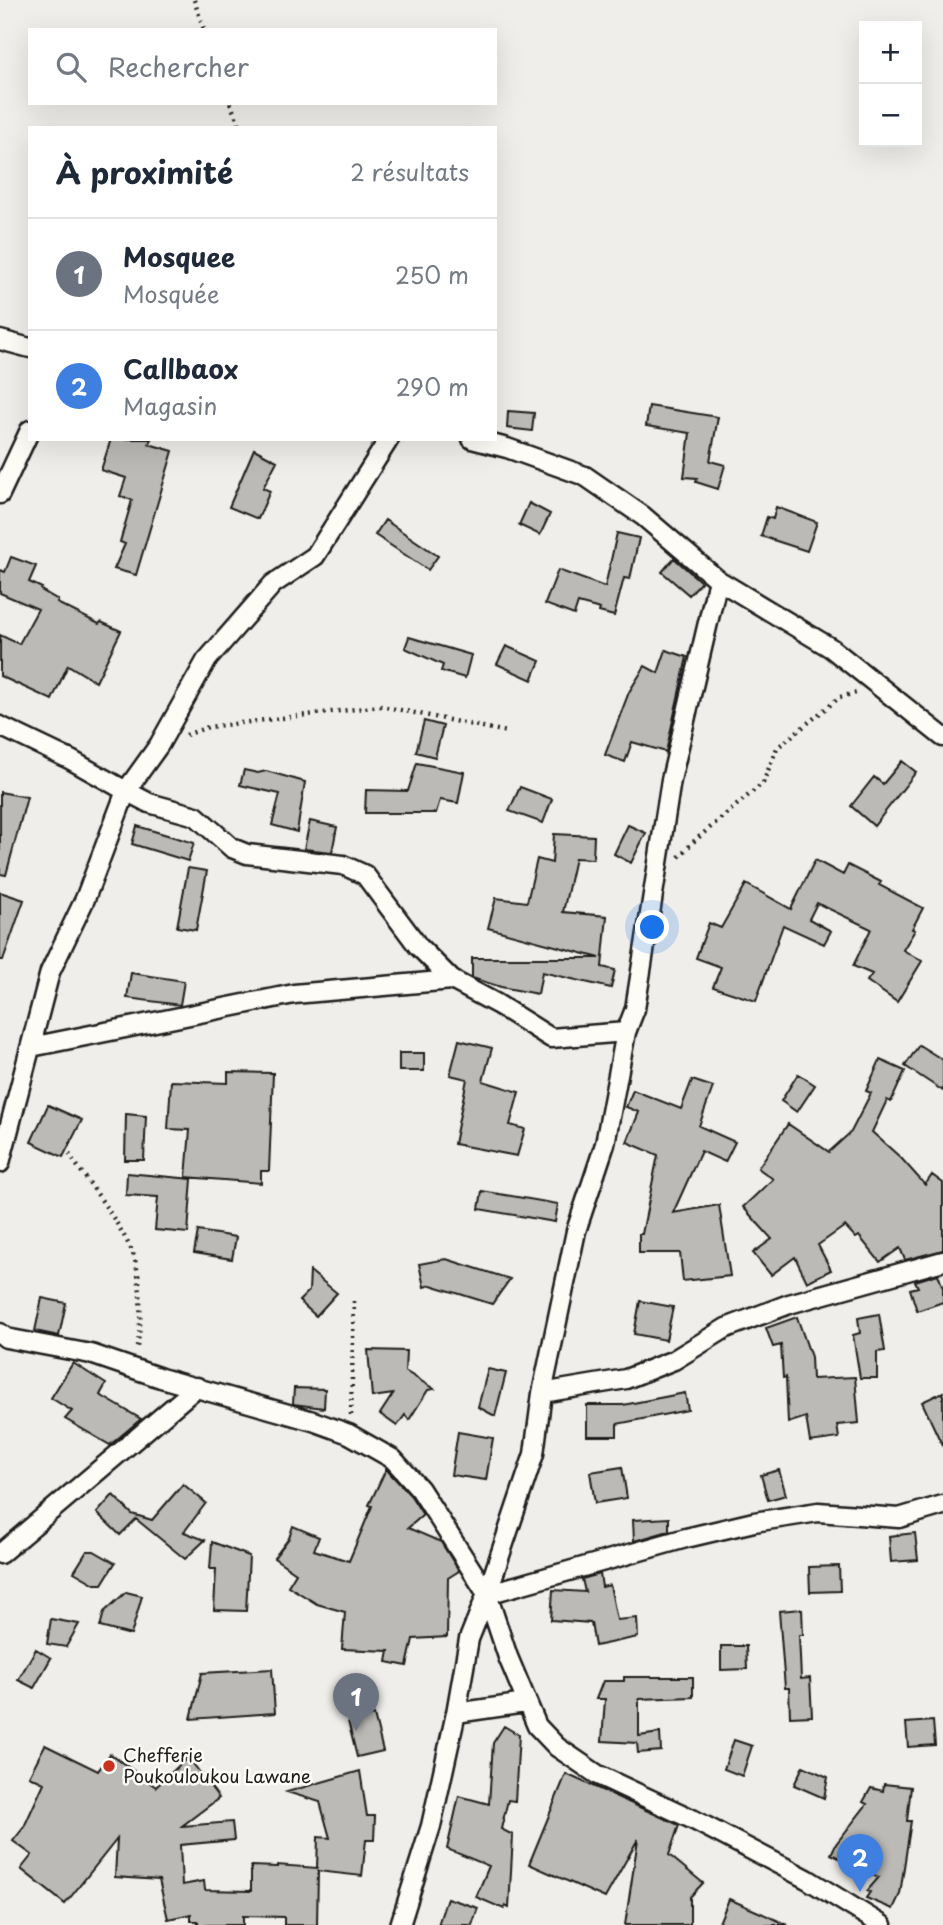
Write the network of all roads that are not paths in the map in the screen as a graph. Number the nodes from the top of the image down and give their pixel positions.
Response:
1 (0, 340) edge
2 (28, 347) edge
3 (28, 434) edge
4 (388, 441) edge
5 (480, 441) edge
6 (0, 494) edge
7 (718, 580) junction
8 (0, 726) edge
9 (943, 737) edge
10 (126, 791) junction
11 (452, 980) junction
12 (626, 1032) junction
13 (32, 1047) junction
14 (0, 1163) edge
15 (943, 1261) edge
16 (2, 1336) edge
17 (197, 1387) junction
18 (542, 1393) junction
19 (943, 1505) edge
20 (0, 1554) edge
21 (487, 1594) junction
22 (526, 1703) junction
23 (456, 1713) junction
24 (400, 1925) edge
25 (882, 1925) edge

1 - 2 street
3 - 6 street
4 - 10 street
5 - 7 street
7 - 9 street
7 - 12 street
8 - 10 street
10 - 11 street
10 - 13 street
11 - 12 street
11 - 13 street
12 - 18 street
13 - 14 street
15 - 18 street
16 - 17 street
17 - 20 street
17 - 21 street
18 - 21 street
19 - 21 street
21 - 22 street
21 - 23 street
22 - 23 street
22 - 25 street
23 - 24 street

